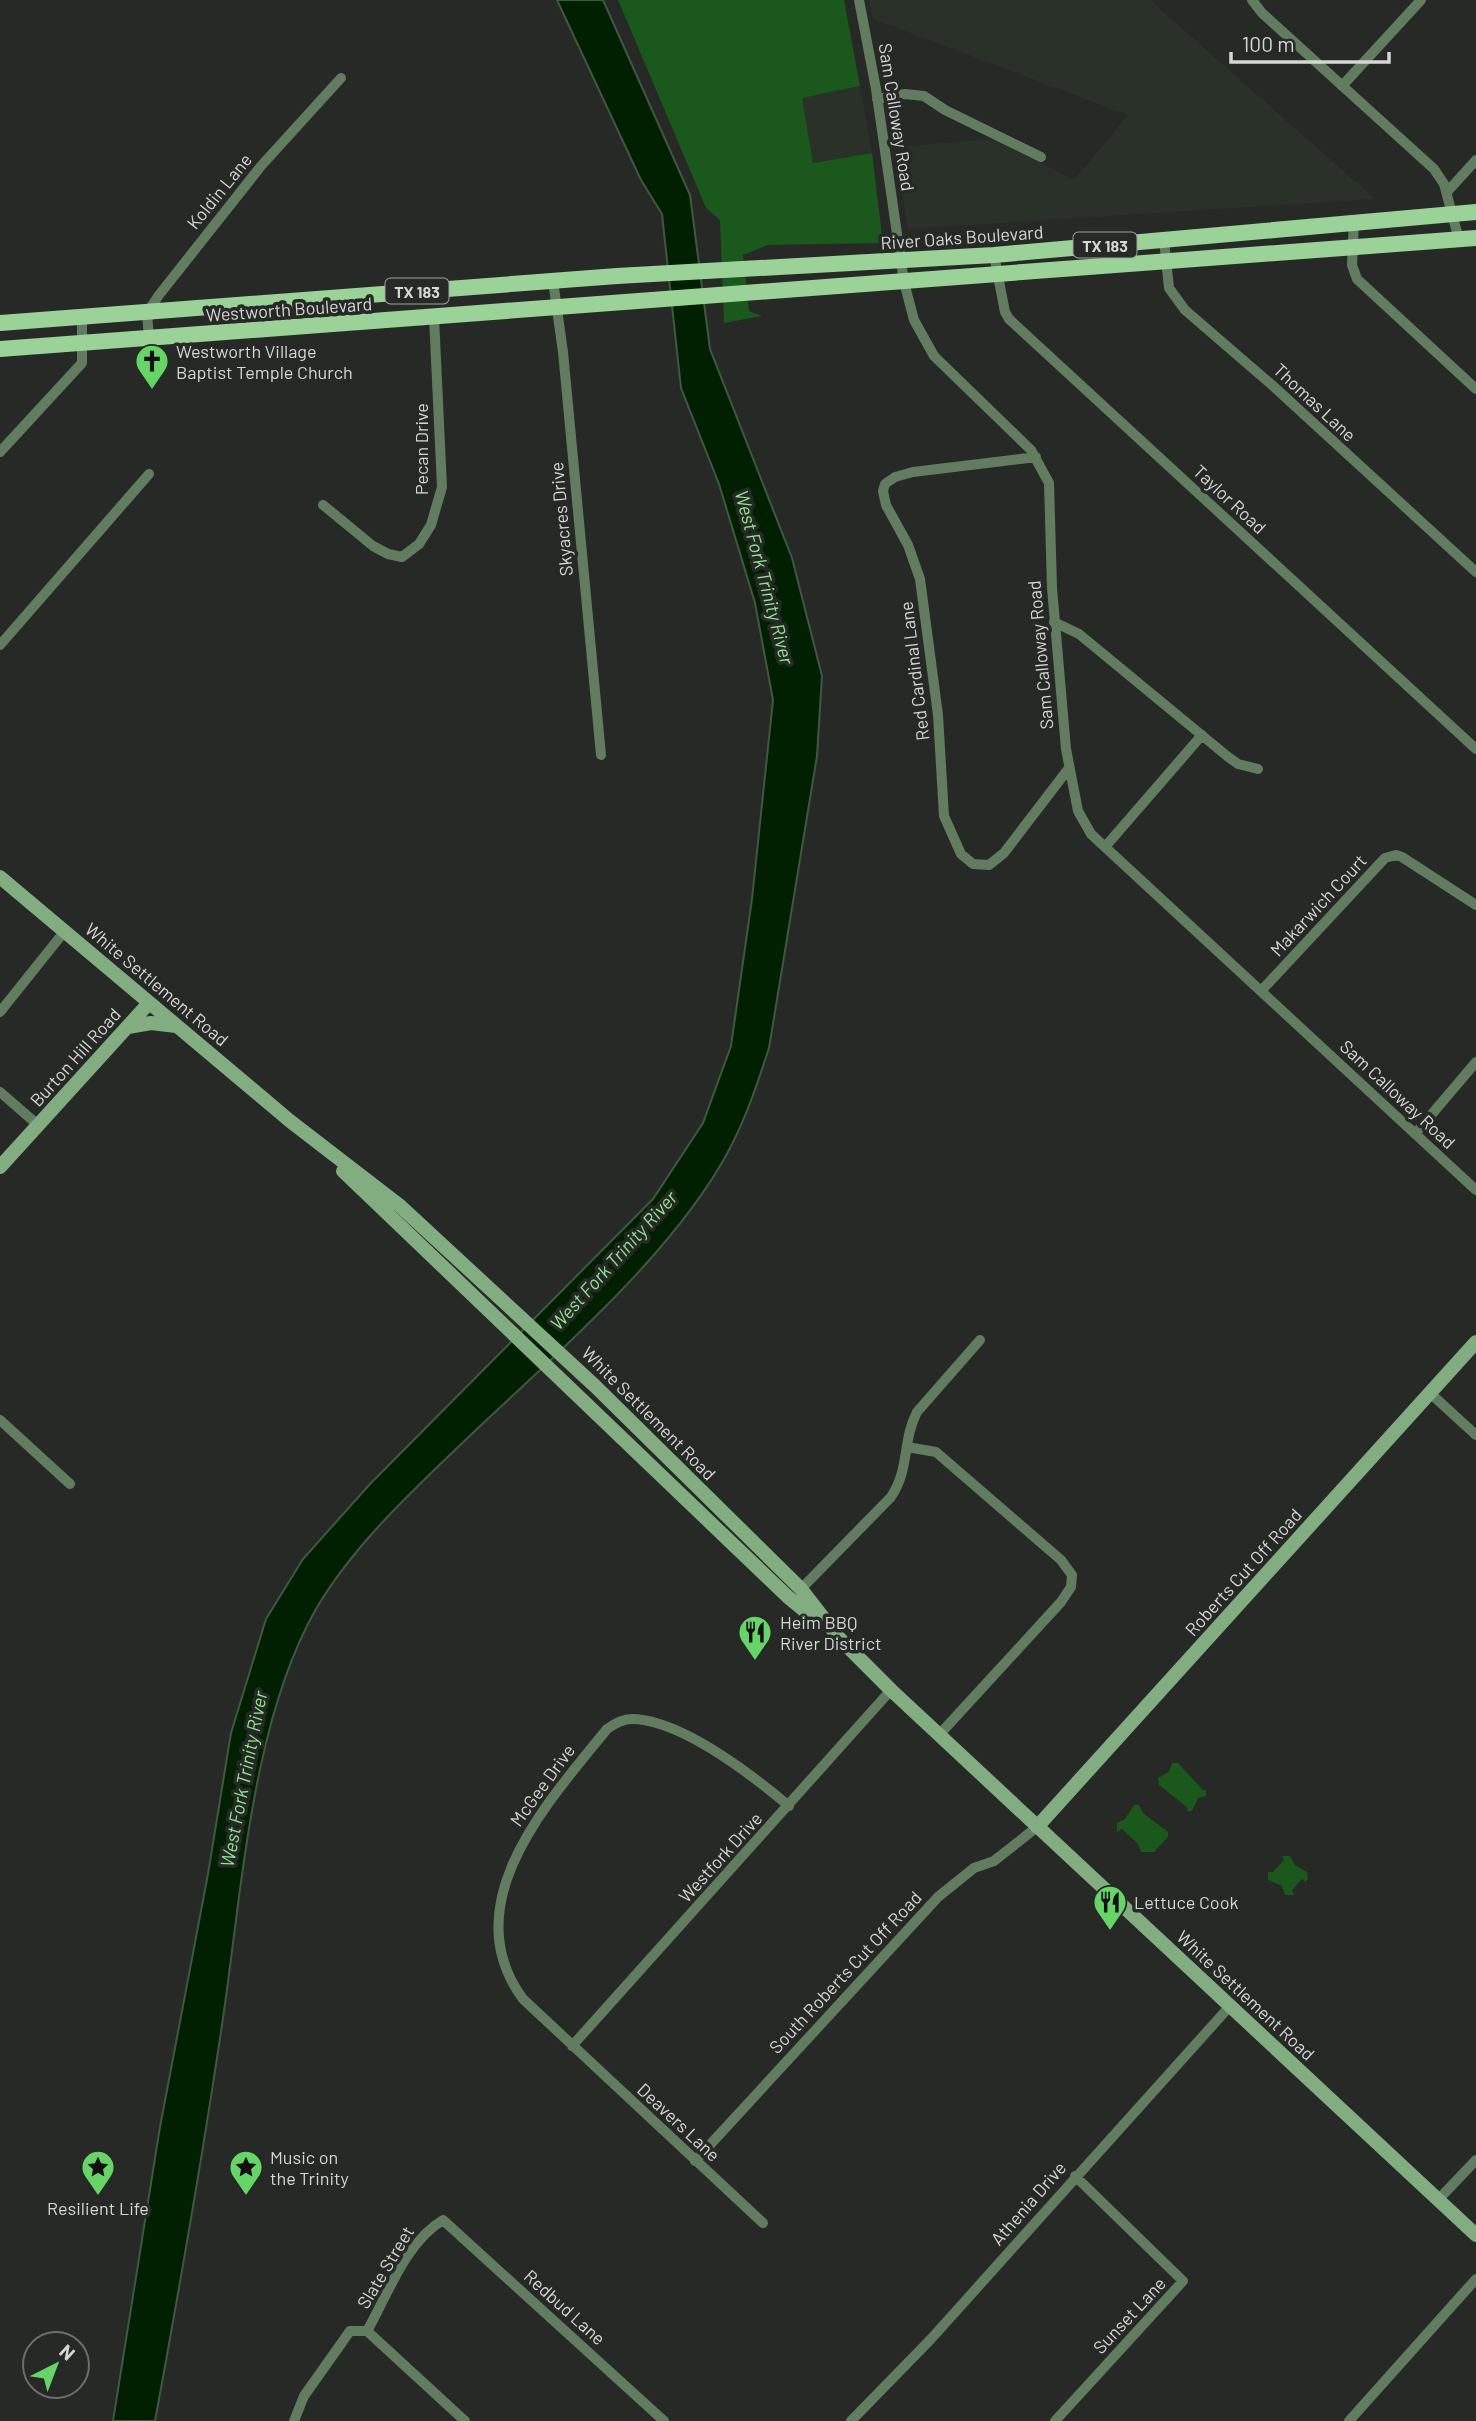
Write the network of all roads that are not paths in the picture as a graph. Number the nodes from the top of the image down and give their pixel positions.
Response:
1 (859, 0) edge
2 (1252, 0) edge
3 (1421, 0) edge
4 (341, 78) dead end
5 (1342, 86) junction
6 (877, 99) junction
7 (1041, 157) dead end
8 (1476, 160) edge
9 (1447, 192) junction
10 (1476, 212) edge
11 (1453, 214) junction
12 (1354, 221) junction
13 (1468, 239) edge
14 (1164, 240) junction
15 (1352, 248) junction
16 (994, 255) junction
17 (901, 262) junction
18 (1165, 262) junction
19 (617, 276) joint
20 (997, 276) junction
21 (553, 281) junction
22 (904, 282) junction
23 (555, 307) junction
24 (147, 313) junction
25 (82, 317) junction
26 (435, 317) junction
27 (0, 323) edge
28 (149, 339) junction
29 (84, 344) junction
30 (0, 349) edge
31 (1476, 389) edge
32 (0, 452) edge
33 (1036, 457) junction
34 (149, 474) dead end
35 (323, 505) dead end
36 (1476, 572) edge
37 (1054, 622) junction
38 (0, 645) edge
39 (1202, 735) junction
40 (1476, 749) edge
41 (601, 755) dead end
42 (1069, 768) junction
43 (1258, 769) dead end
44 (1105, 847) junction
45 (0, 877) edge
46 (1476, 905) edge
47 (64, 932) junction
48 (1261, 991) junction
49 (149, 1003) junction
50 (0, 1012) edge
51 (176, 1026) junction
52 (127, 1028) junction
53 (1476, 1062) edge
54 (0, 1092) edge
55 (290, 1121) junction
56 (38, 1125) junction
57 (1415, 1133) junction
58 (0, 1167) edge
59 (1476, 1190) edge
60 (980, 1340) dead end
61 (1476, 1342) edge
62 (1430, 1393) junction
63 (0, 1420) edge
64 (1476, 1435) edge
65 (907, 1447) junction
66 (70, 1484) dead end
67 (769, 1569) junction
68 (801, 1589) junction
69 (839, 1637) junction
70 (891, 1690) junction
71 (939, 1735) junction
72 (789, 1806) junction
73 (1037, 1827) junction
74 (1230, 2006) junction
75 (572, 2046) junction
76 (1476, 2160) edge
77 (695, 2161) junction
78 (1075, 2176) junction
79 (1438, 2200) junction
80 (443, 2220) joint
81 (763, 2223) dead end
82 (1476, 2235) edge
83 (1476, 2279) edge
84 (367, 2331) junction
85 (294, 2421) edge
86 (465, 2421) edge
87 (664, 2421) edge
88 (851, 2421) edge
89 (1055, 2421) edge
90 (1349, 2421) edge

1 - 6 street, Sam Calloway Road
2 - 5 street
3 - 5 street
4 - 24 street, Koldin Lane
5 - 9 street
6 - 7 street
6 - 17 street, Sam Calloway Road
8 - 9 street
9 - 11 street
10 - 11 main road, River Oaks Boulevard / TX 183
11 - 12 main road, River Oaks Boulevard / TX 183
11 - 13 street
12 - 14 main road, River Oaks Boulevard / TX 183
12 - 15 street
13 - 15 main road, TX 183
14 - 16 main road, River Oaks Boulevard / TX 183
14 - 18 street, Thomas Lane
15 - 18 main road, TX 183
15 - 31 street
16 - 17 main road, River Oaks Boulevard / TX 183
16 - 20 street, Taylor Road
17 - 19 main road, River Oaks Boulevard / TX 183
17 - 22 street, Sam Calloway Road
18 - 20 main road, TX 183
18 - 36 street, Thomas Lane
19 - 21 main road, Westworth Boulevard / TX 183
20 - 22 main road, TX 183
20 - 40 street, Taylor Road
21 - 23 street, Skyacres Drive
21 - 24 main road, Westworth Boulevard / TX 183
22 - 23 main road, Westworth Boulevard / TX 183
22 - 33 street, Sam Calloway Road
23 - 26 main road, Westworth Boulevard / TX 183
23 - 41 street, Skyacres Drive
24 - 25 main road, Westworth Boulevard / TX 183
24 - 28 street
25 - 27 main road, Westworth Boulevard / TX 183
25 - 29 street
26 - 28 main road, Westworth Boulevard / TX 183
26 - 35 street, Pecan Drive
28 - 29 main road, Westworth Boulevard / TX 183
29 - 30 main road, Westworth Boulevard / TX 183
29 - 32 street
33 - 37 street, Sam Calloway Road
33 - 42 street, Red Cardinal Lane
34 - 38 street
37 - 39 street
37 - 42 street, Sam Calloway Road
39 - 43 street
39 - 44 street
42 - 44 street, Sam Calloway Road
44 - 48 street, Sam Calloway Road
45 - 47 main road, White Settlement Road
46 - 48 street, Makarwich Court
47 - 49 main road, White Settlement Road
47 - 50 street
48 - 57 street, Sam Calloway Road
49 - 51 main road, White Settlement Road
49 - 52 main road, Burton Hill Road
51 - 52 main road
51 - 55 main road, White Settlement Road
52 - 56 main road, Burton Hill Road
53 - 57 street
54 - 56 street
55 - 67 main road, White Settlement Road
55 - 67 main road, White Settlement Road
56 - 58 main road, Burton Hill Road
57 - 59 street, Sam Calloway Road
60 - 65 street
61 - 62 main road, Roberts Cut Off Road
62 - 64 street
62 - 73 main road, Roberts Cut Off Road
63 - 66 street
65 - 68 street
65 - 71 street
67 - 68 main road, White Settlement Road
67 - 69 main road, White Settlement Road
68 - 69 main road, White Settlement Road
69 - 70 main road, White Settlement Road
70 - 71 main road, White Settlement Road
70 - 72 street, Westfork Drive
71 - 73 main road, White Settlement Road
72 - 75 street, Westfork Drive
72 - 75 street, McGee Drive
73 - 74 main road, White Settlement Road
73 - 77 street, South Roberts Cut Off Road
74 - 78 street, Athenia Drive
74 - 79 main road, White Settlement Road
75 - 77 street, Deavers Lane
76 - 79 street
77 - 81 street, Deavers Lane
78 - 88 street, Athenia Drive
78 - 89 street, Sunset Lane
79 - 82 main road, White Settlement Road
80 - 84 street, Slate Street
80 - 87 street, Redbud Lane
83 - 90 street
84 - 85 street
84 - 86 street, Slate Street

